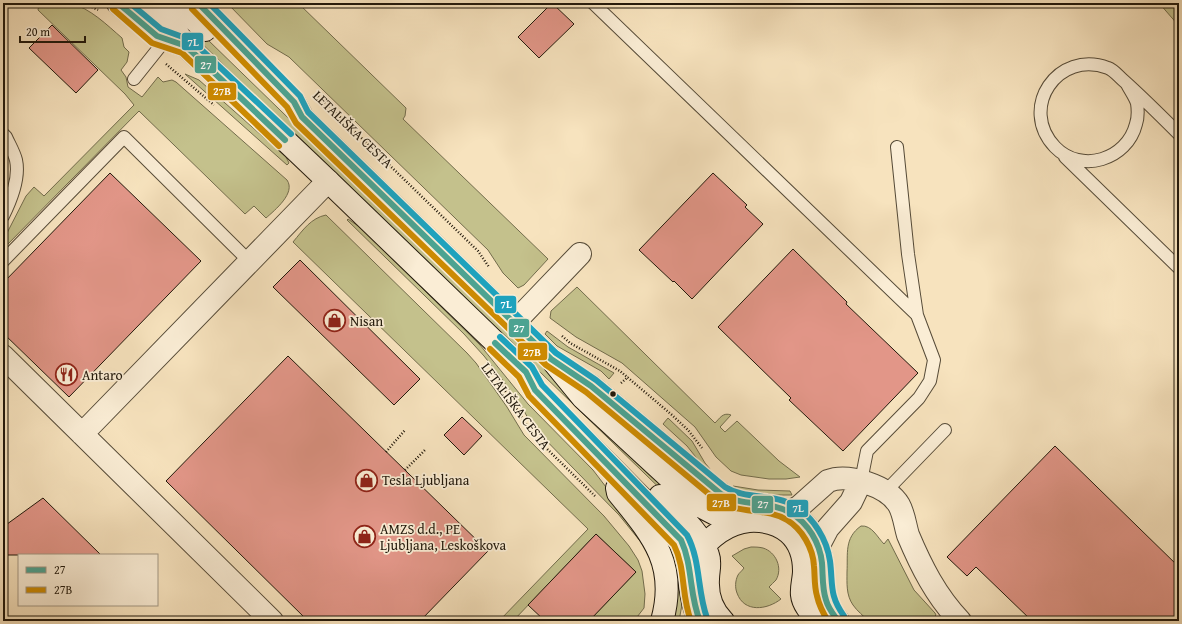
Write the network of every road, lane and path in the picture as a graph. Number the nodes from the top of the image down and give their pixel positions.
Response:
1 (118, 3) edge
2 (149, 3) edge
3 (177, 3) edge
4 (198, 3) edge
5 (593, 3) edge
6 (176, 43) junction
7 (134, 79) dead end
8 (1127, 84) junction
9 (312, 91) dead end
10 (302, 117) junction
11 (3, 134) edge
12 (1179, 134) edge
13 (897, 147) dead end
14 (1059, 151) junction
15 (328, 180) junction
16 (3, 216) edge
17 (580, 254) dead end
18 (3, 261) edge
19 (249, 262) junction
20 (490, 268) dead end
21 (1179, 268) edge
22 (917, 315) junction
23 (514, 323) junction
24 (559, 334) dead end
25 (3, 356) edge
26 (551, 358) junction
27 (489, 368) dead end
28 (526, 372) junction
29 (406, 430) dead end
30 (945, 430) dead end
31 (82, 434) junction
32 (426, 450) dead end
33 (386, 452) dead end
34 (706, 454) dead end
35 (405, 470) dead end
36 (614, 470) junction
37 (851, 479) junction
38 (885, 492) junction
39 (596, 497) dead end
40 (782, 518) junction
41 (737, 523) junction
42 (704, 544) junction
43 (818, 547) junction
44 (690, 566) junction
45 (823, 584) junction
46 (694, 616) edge
47 (807, 617) edge
48 (272, 621) edge
49 (662, 621) edge
50 (723, 621) edge
51 (838, 621) edge
52 (960, 621) edge

1 - 6 main road, LETALIŠKA CESTA
2 - 6 main road, LETALIŠKA CESTA
3 - 10 main road, LETALIŠKA CESTA
4 - 10 main road, LETALIŠKA CESTA
5 - 22 lane
6 - 7 lane
6 - 15 main road, LETALIŠKA CESTA
8 - 12 lane
8 - 14 lane
8 - 14 lane
9 - 20 path, LETALIŠKA CESTA
10 - 23 main road, LETALIŠKA CESTA
11 - 16 lane
13 - 22 lane
14 - 21 lane
15 - 19 main road
15 - 28 main road, LETALIŠKA CESTA
17 - 23 main road
18 - 19 lane
19 - 31 main road
22 - 37 lane
23 - 26 main road, LETALIŠKA CESTA
24 - 34 path
25 - 31 main road
26 - 40 main road, LETALIŠKA CESTA
26 - 41 main road, LETALIŠKA CESTA
27 - 39 path, LETALIŠKA CESTA
28 - 36 main road, LETALIŠKA CESTA
28 - 42 main road, LETALIŠKA CESTA
29 - 33 path
30 - 38 lane
31 - 48 main road
32 - 35 path
36 - 44 main road, LETALIŠKA CESTA
36 - 49 main road
37 - 38 main road
37 - 40 main road
37 - 43 main road
38 - 52 main road
40 - 41 main road, LETALIŠKA CESTA
40 - 43 main road
40 - 47 main road, LETALIŠKA CESTA
41 - 42 main road, LETALIŠKA CESTA
42 - 44 main road, LETALIŠKA CESTA
42 - 50 main road, LETALIŠKA CESTA
43 - 45 main road
44 - 46 main road, LETALIŠKA CESTA
45 - 47 main road, LETALIŠKA CESTA
45 - 51 main road

